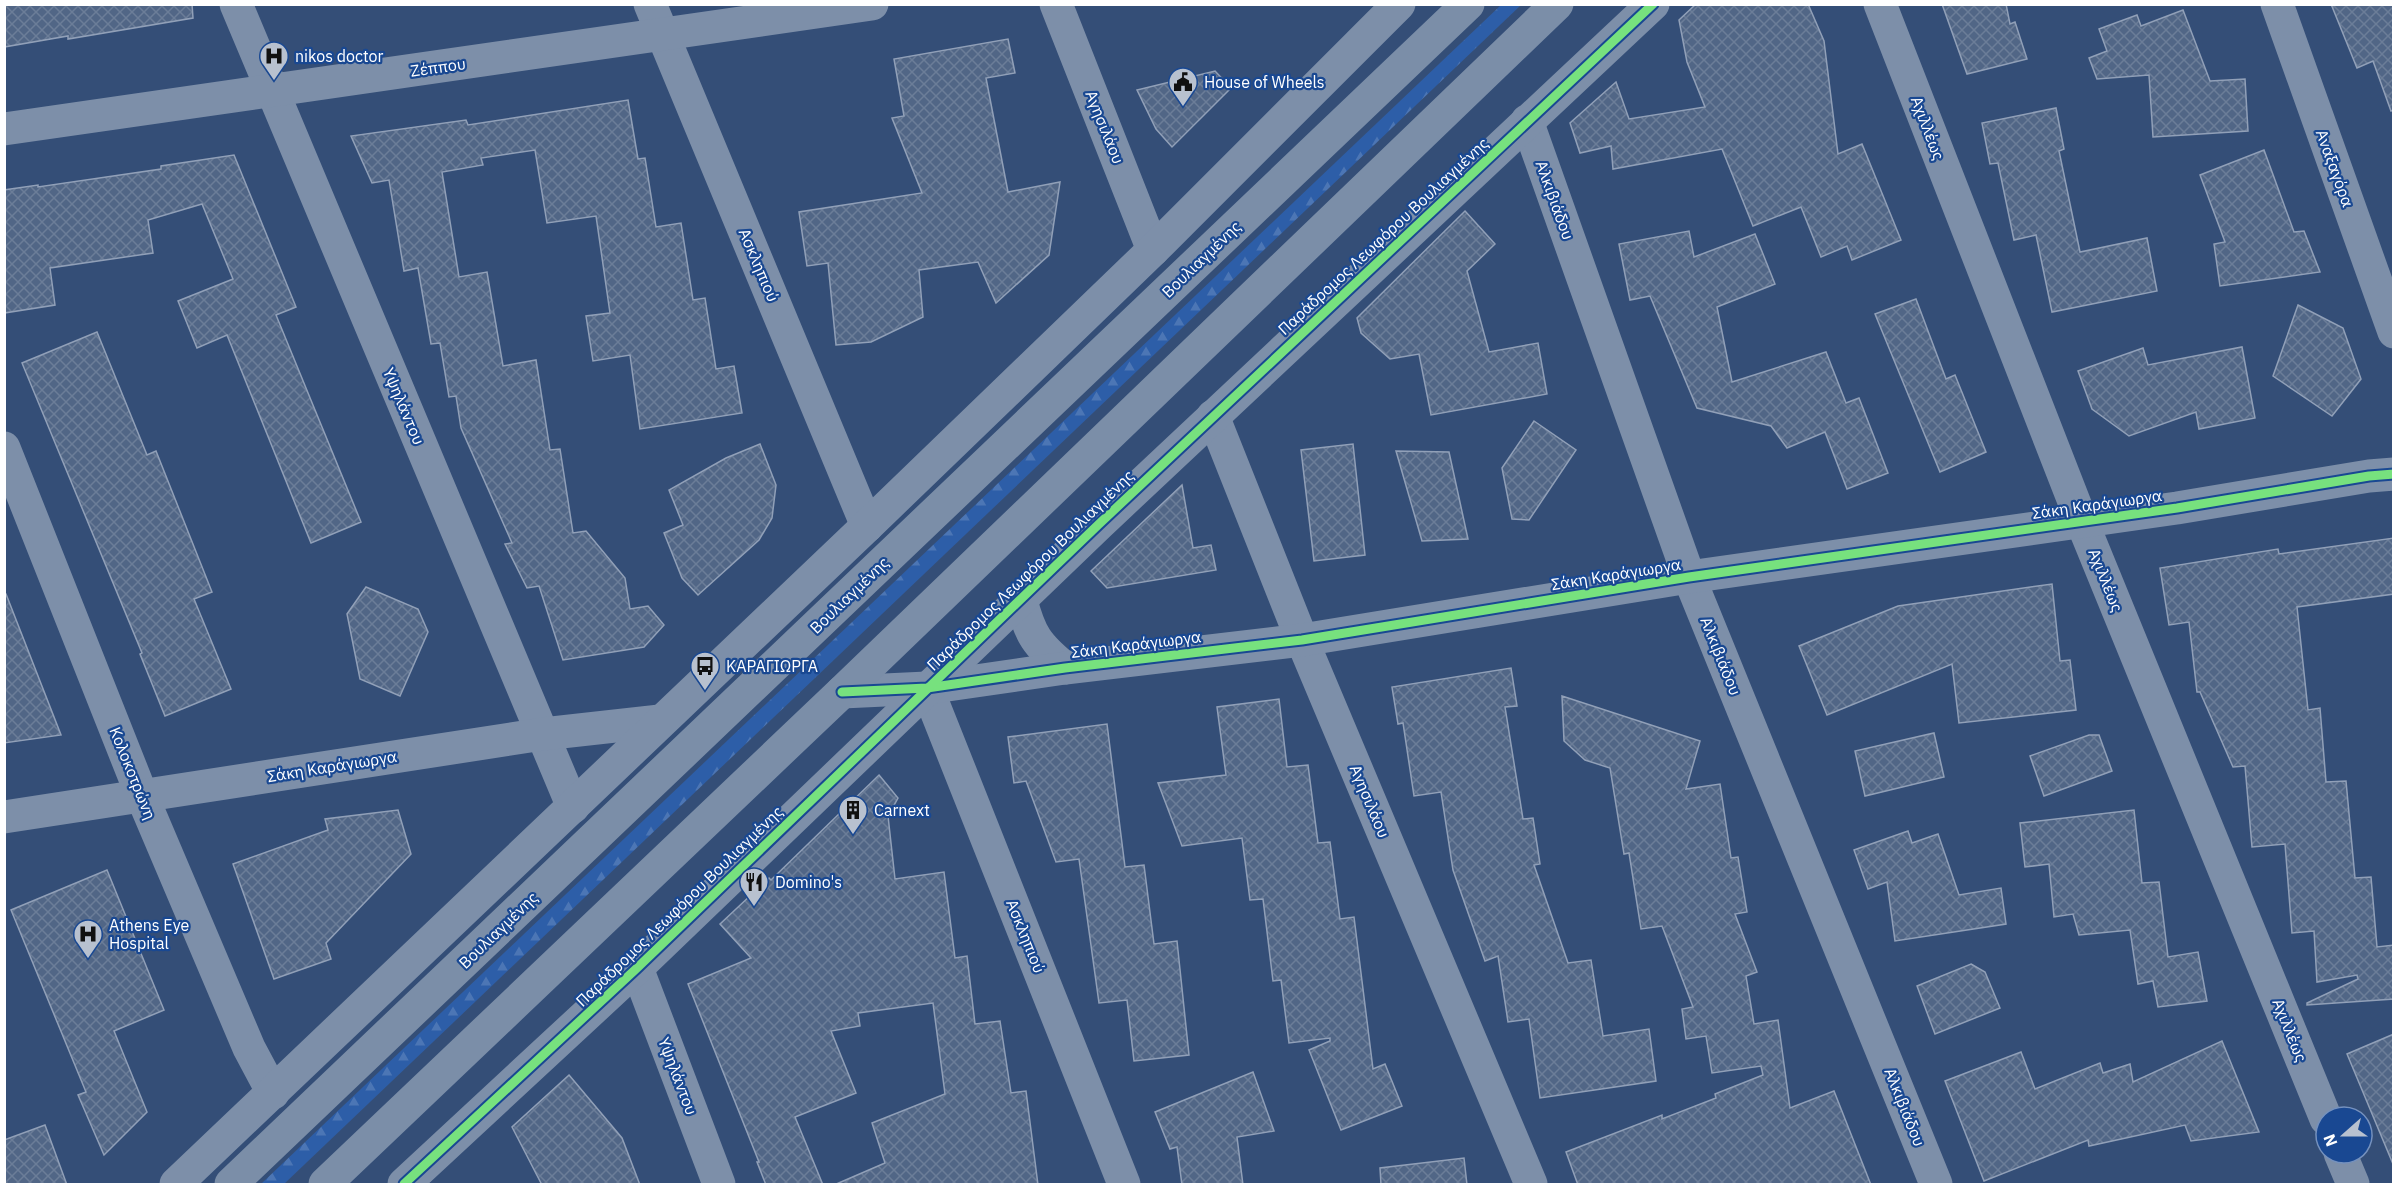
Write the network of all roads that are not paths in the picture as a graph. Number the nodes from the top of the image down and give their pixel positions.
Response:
1 (236, 4) edge
2 (650, 4) edge
3 (872, 4) edge
4 (1056, 4) edge
5 (1399, 4) edge
6 (1468, 4) edge
7 (1557, 4) edge
8 (1653, 4) edge
9 (1880, 4) edge
10 (2277, 4) edge
11 (663, 34) junction
12 (271, 91) junction
13 (1527, 120) junction
14 (4, 129) edge
15 (1153, 250) junction
16 (2394, 332) edge
17 (1213, 416) junction
18 (4, 448) edge
19 (2394, 474) edge
20 (2082, 522) junction
21 (867, 526) junction
22 (1689, 577) junction
23 (1021, 600) junction
24 (1302, 640) junction
25 (1065, 668) junction
26 (927, 688) junction
27 (842, 692) junction
28 (660, 721) junction
29 (543, 734) junction
30 (142, 796) junction
31 (573, 807) junction
32 (4, 817) edge
33 (638, 968) junction
34 (273, 1093) junction
35 (2320, 1105) edge
36 (2345, 1165) edge
37 (176, 1185) edge
38 (231, 1185) edge
39 (325, 1185) edge
40 (404, 1185) edge
41 (719, 1185) edge
42 (1124, 1185) edge
43 (1531, 1185) edge
44 (1936, 1185) edge
45 (2353, 1185) edge

1 - 12 street, Υψηλάντου
2 - 11 street, Ασκληπιού
3 - 11 street, Ζέππου
4 - 15 street, Αγησιλάου
5 - 15 street
6 - 38 main road, Βουλιαγμένης
7 - 27 main road
8 - 13 street, Παράδρομος Λεωφόρου Βουλιαγμένης
9 - 20 street, Αχιλλέως
10 - 16 street, Αναξαγόρα
11 - 12 street, Ζέππου
11 - 21 street, Ασκληπιού
12 - 14 street, Ζέππου
12 - 29 street, Υψηλάντου
13 - 17 street, Παράδρομος Λεωφόρου Βουλιαγμένης
13 - 22 street, Αλκιβιάδου
15 - 21 street
17 - 23 street, Παράδρομος Λεωφόρου Βουλιαγμένης
17 - 24 street, Αγησιλάου
18 - 30 street, Κολοκοτρώνη
19 - 20 street, Σάκη Καράγιωργα
20 - 22 street, Σάκη Καράγιωργα
20 - 35 street, Αχιλλέως
21 - 28 street
22 - 24 street, Σάκη Καράγιωργα
22 - 44 street, Αλκιβιάδου
23 - 25 street
23 - 26 street, Παράδρομος Λεωφόρου Βουλιαγμένης
24 - 25 street, Σάκη Καράγιωργα
24 - 43 street, Αγησιλάου
25 - 26 street, Σάκη Καράγιωργα
26 - 27 street, Σάκη Καράγιωργα
26 - 33 street, Παράδρομος Λεωφόρου Βουλιαγμένης
26 - 42 street, Ασκληπιού
27 - 39 main road
28 - 29 street, Σάκη Καράγιωργα
28 - 31 street
29 - 30 street, Σάκη Καράγιωργα
29 - 31 street, Υψηλάντου
30 - 32 street, Σάκη Καράγιωργα
30 - 34 street, Κολοκοτρώνη
31 - 34 street
33 - 40 street, Παράδρομος Λεωφόρου Βουλιαγμένης
33 - 41 street, Υψηλάντου
34 - 37 street
36 - 45 street

